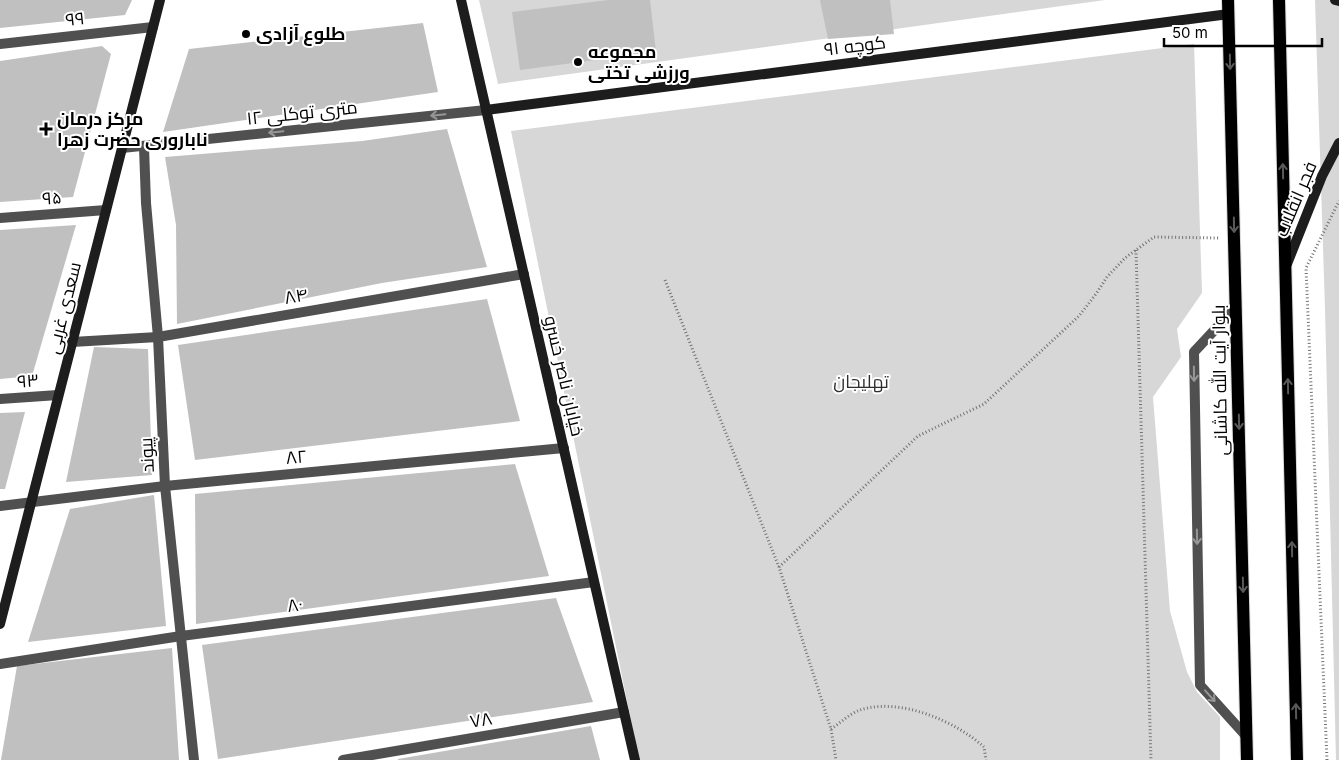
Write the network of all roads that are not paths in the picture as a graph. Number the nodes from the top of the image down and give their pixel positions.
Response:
1 (160, 0) edge
2 (461, 0) edge
3 (1228, 0) edge
4 (1279, 0) edge
5 (1335, 0) edge
6 (1339, 1) edge
7 (1228, 14) junction
8 (153, 27) junction
9 (0, 44) edge
10 (486, 110) junction
11 (1339, 143) edge
12 (144, 147) junction
13 (122, 148) junction
14 (106, 210) junction
15 (0, 218) edge
16 (1285, 268) junction
17 (524, 274) junction
18 (1236, 308) junction
19 (158, 337) junction
20 (72, 342) junction
21 (58, 395) junction
22 (0, 399) edge
23 (564, 448) junction
24 (165, 486) junction
25 (31, 503) junction
26 (0, 506) edge
27 (594, 582) junction
28 (0, 624) edge
29 (181, 636) junction
30 (0, 664) edge
31 (624, 712) junction
32 (1246, 736) junction
33 (381, 757) edge
34 (194, 760) edge
35 (343, 760) edge
36 (636, 760) edge
37 (1247, 760) edge
38 (1297, 760) edge

1 - 8 main road, سعدی غربی
2 - 10 main road, خیابان ناصر خسرو
3 - 7 main road, بلوار آیت الله کاشانی
16 -> 4 main road
5 - 6 main road
7 - 10 main road, کوچه ۹۱
7 -> 18 main road, بلوار آیت الله کاشانی
8 - 9 street, ۹۹
8 - 13 main road, سعدی غربی
10 -> 12 street, ۱۲ متری توکلی
10 - 17 main road, خیابان ناصر خسرو
11 - 16 main road, فجر انقلاب
12 - 13 street, ۱۲ متری توکلی
12 - 19 street, پیوند
13 - 14 main road, سعدی غربی
14 - 15 street, ۹۵
14 - 20 main road, سعدی غربی
38 -> 16 main road
17 - 19 street, ۸۴
17 - 23 main road, خیابان ناصر خسرو
18 -> 32 main road, بلوار آیت الله کاشانی
18 -> 32 street
19 - 20 street, ۸۴
19 - 24 street, پیوند
20 - 21 main road, سعدی غربی
21 - 22 street, ۹۳
21 - 25 main road, سعدی غربی
23 - 24 street, ۸۲
23 - 27 main road, خیابان ناصر خسرو
24 - 25 street, ۸۲
24 - 29 street, پیوند
25 - 26 street, ۸۲
25 - 28 main road, سعدی غربی
27 - 29 street, ۸۰
27 - 31 main road, خیابان ناصر خسرو
29 - 30 street, ۸۰
29 - 34 street, پیوند
31 - 33 street, ۷۸
31 - 36 main road, خیابان ناصر خسرو
32 - 37 main road, بلوار آیت الله کاشانی
33 - 35 street, ۷۸

